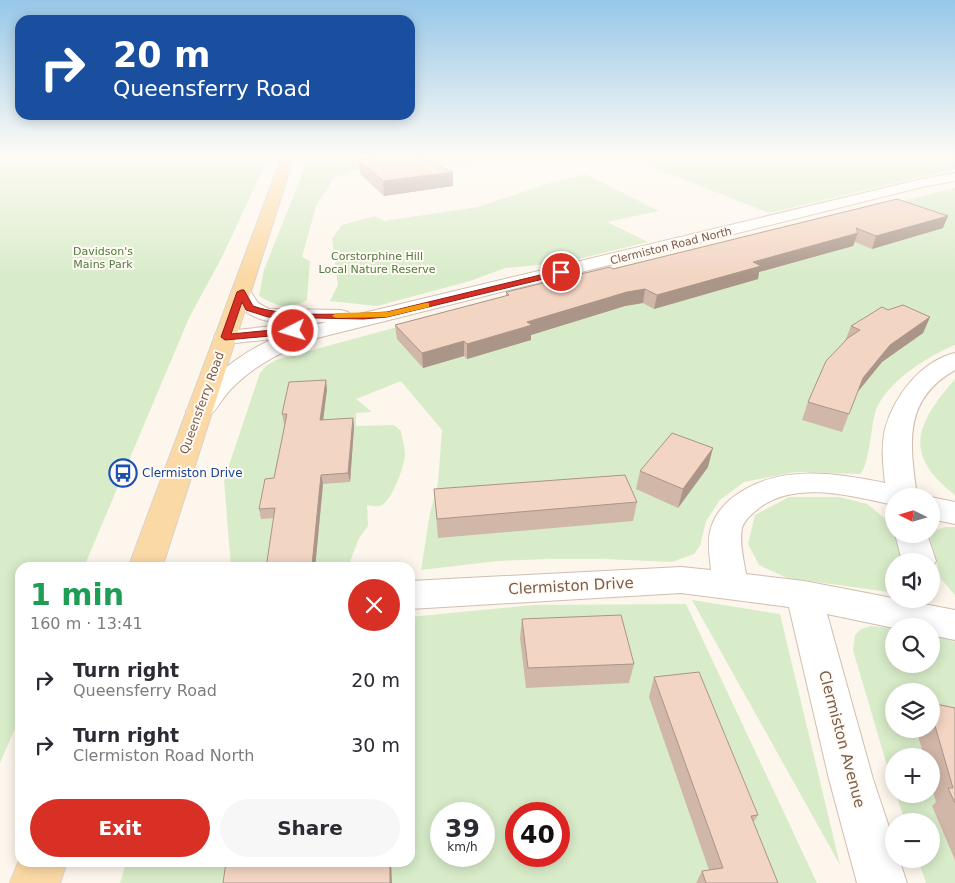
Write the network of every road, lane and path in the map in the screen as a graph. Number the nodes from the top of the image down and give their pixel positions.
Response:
1 (275, 195) edge
2 (872, 195) edge
3 (241, 292) junction
4 (387, 314) junction
5 (329, 328) junction
6 (225, 337) junction
7 (955, 360) edge
8 (199, 411) junction
9 (900, 488) edge
10 (885, 493) edge
11 (940, 510) edge
12 (955, 513) edge
13 (147, 562) edge
14 (731, 585) junction
15 (804, 595) junction
16 (415, 596) edge
17 (940, 615) edge
18 (41, 867) edge
19 (36, 883) edge
20 (882, 883) edge

1 - 3 main road, Queensferry Road
2 - 4 street, Clermiston Road North
3 - 4 street, Clermiston Road North
3 - 6 main road, Queensferry Road
4 - 5 street, Clermiston Road North
5 - 6 street, Clermiston Road North
5 - 8 street, Clermiston Road North
6 - 8 main road, Queensferry Road
7 - 9 street
8 - 13 main road, Queensferry Road
10 - 14 street
11 - 12 street
14 - 15 street, Clermiston Drive
14 - 16 street, Clermiston Drive
15 - 17 street, Clermiston Drive
15 - 20 street, Clermiston Avenue
18 - 19 main road

